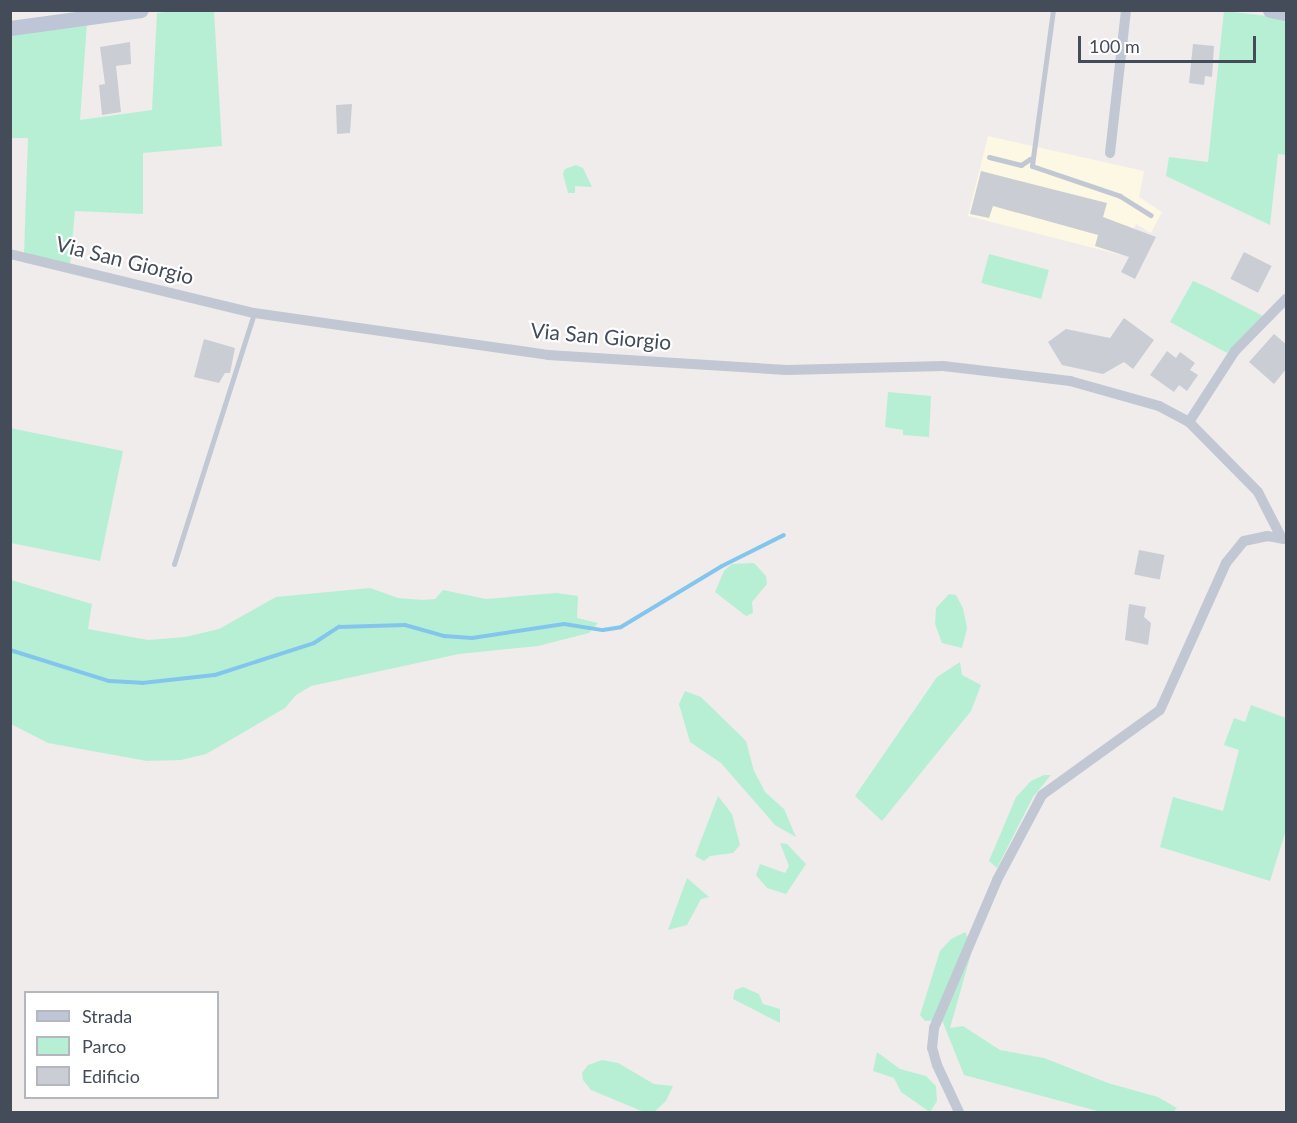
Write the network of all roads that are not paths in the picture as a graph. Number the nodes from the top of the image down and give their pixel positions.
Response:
1 (141, 10) edge
2 (1053, 10) edge
3 (1126, 10) edge
4 (1270, 10) edge
5 (114, 12) edge
6 (1287, 13) edge
7 (10, 28) edge
8 (1110, 153) dead end
9 (989, 157) dead end
10 (1030, 159) junction
11 (1151, 215) dead end
12 (11, 256) edge
13 (1287, 299) edge
14 (254, 313) junction
15 (1189, 422) junction
16 (1284, 539) edge
17 (174, 564) dead end
18 (959, 1113) edge

1 - 5 street
2 - 10 lane
3 - 8 street
4 - 6 street
5 - 7 street
9 - 10 lane
10 - 11 lane
12 - 14 street, Via San Giorgio
13 - 15 street
14 - 15 street, Via San Giorgio
14 - 17 lane
15 - 16 street, Via San Giorgio
16 - 18 street

